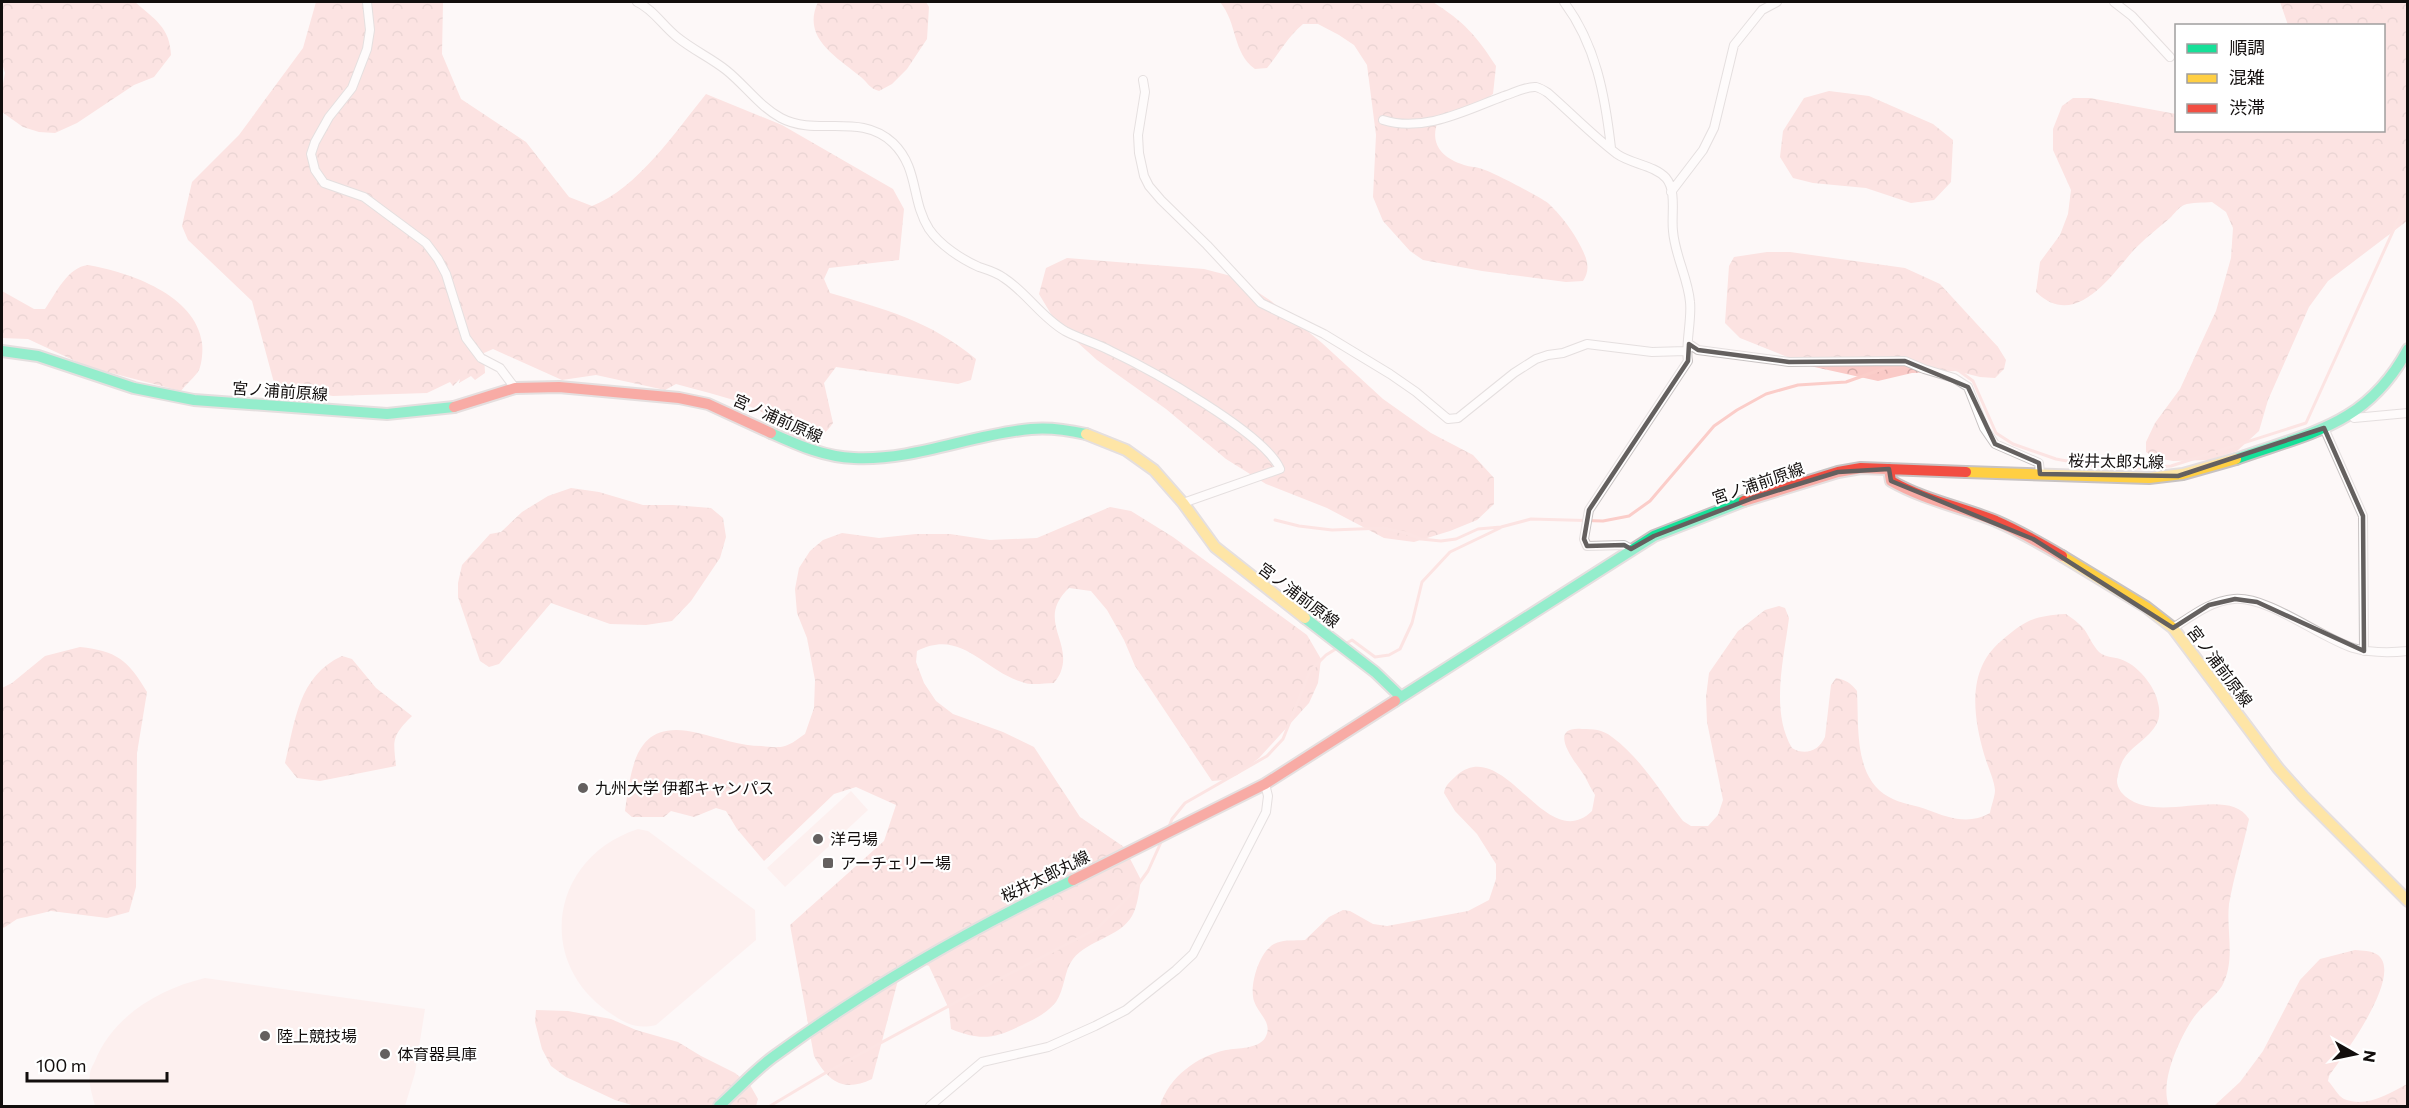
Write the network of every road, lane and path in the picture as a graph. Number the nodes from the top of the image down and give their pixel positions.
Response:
1 (368, 2) edge
2 (637, 2) edge
3 (1564, 2) edge
4 (1777, 2) edge
5 (2114, 2) edge
6 (2170, 57) dead end
7 (1143, 80) dead end
8 (1383, 120) dead end
9 (1611, 148) junction
10 (1671, 192) junction
11 (1688, 348) junction
12 (2408, 350) edge
13 (2, 351) edge
14 (515, 388) junction
15 (2408, 413) edge
16 (2351, 415) junction
17 (2324, 428) junction
18 (1889, 469) junction
19 (2040, 474) junction
20 (1183, 503) junction
21 (1631, 549) junction
22 (2173, 628) junction
23 (2364, 651) junction
24 (2408, 651) edge
25 (1400, 696) junction
26 (1265, 784) junction
27 (2408, 901) edge
28 (719, 1107) edge
29 (930, 1107) edge

1 - 14 street
2 - 20 street
3 - 9 street
4 - 10 street
5 - 6 street
7 - 11 street
8 - 9 street
9 - 10 street
10 - 11 street
11 - 19 street
11 - 21 street
12 - 16 main road, 桜井太郎丸線
13 - 14 main road, 宮ノ浦前原線
14 - 20 main road, 宮ノ浦前原線
15 - 16 street
16 - 17 main road, 桜井太郎丸線
17 - 19 main road, 桜井太郎丸線
17 - 23 street
18 - 19 main road, 桜井太郎丸線
18 - 21 main road, 宮ノ浦前原線
18 - 22 main road, 宮ノ浦前原線
20 - 25 main road, 宮ノ浦前原線
21 - 25 main road, 宮ノ浦前原線
22 - 23 street
22 - 27 main road, 宮ノ浦前原線
23 - 24 street
25 - 26 main road, 桜井太郎丸線
26 - 28 main road, 桜井太郎丸線
26 - 29 street

